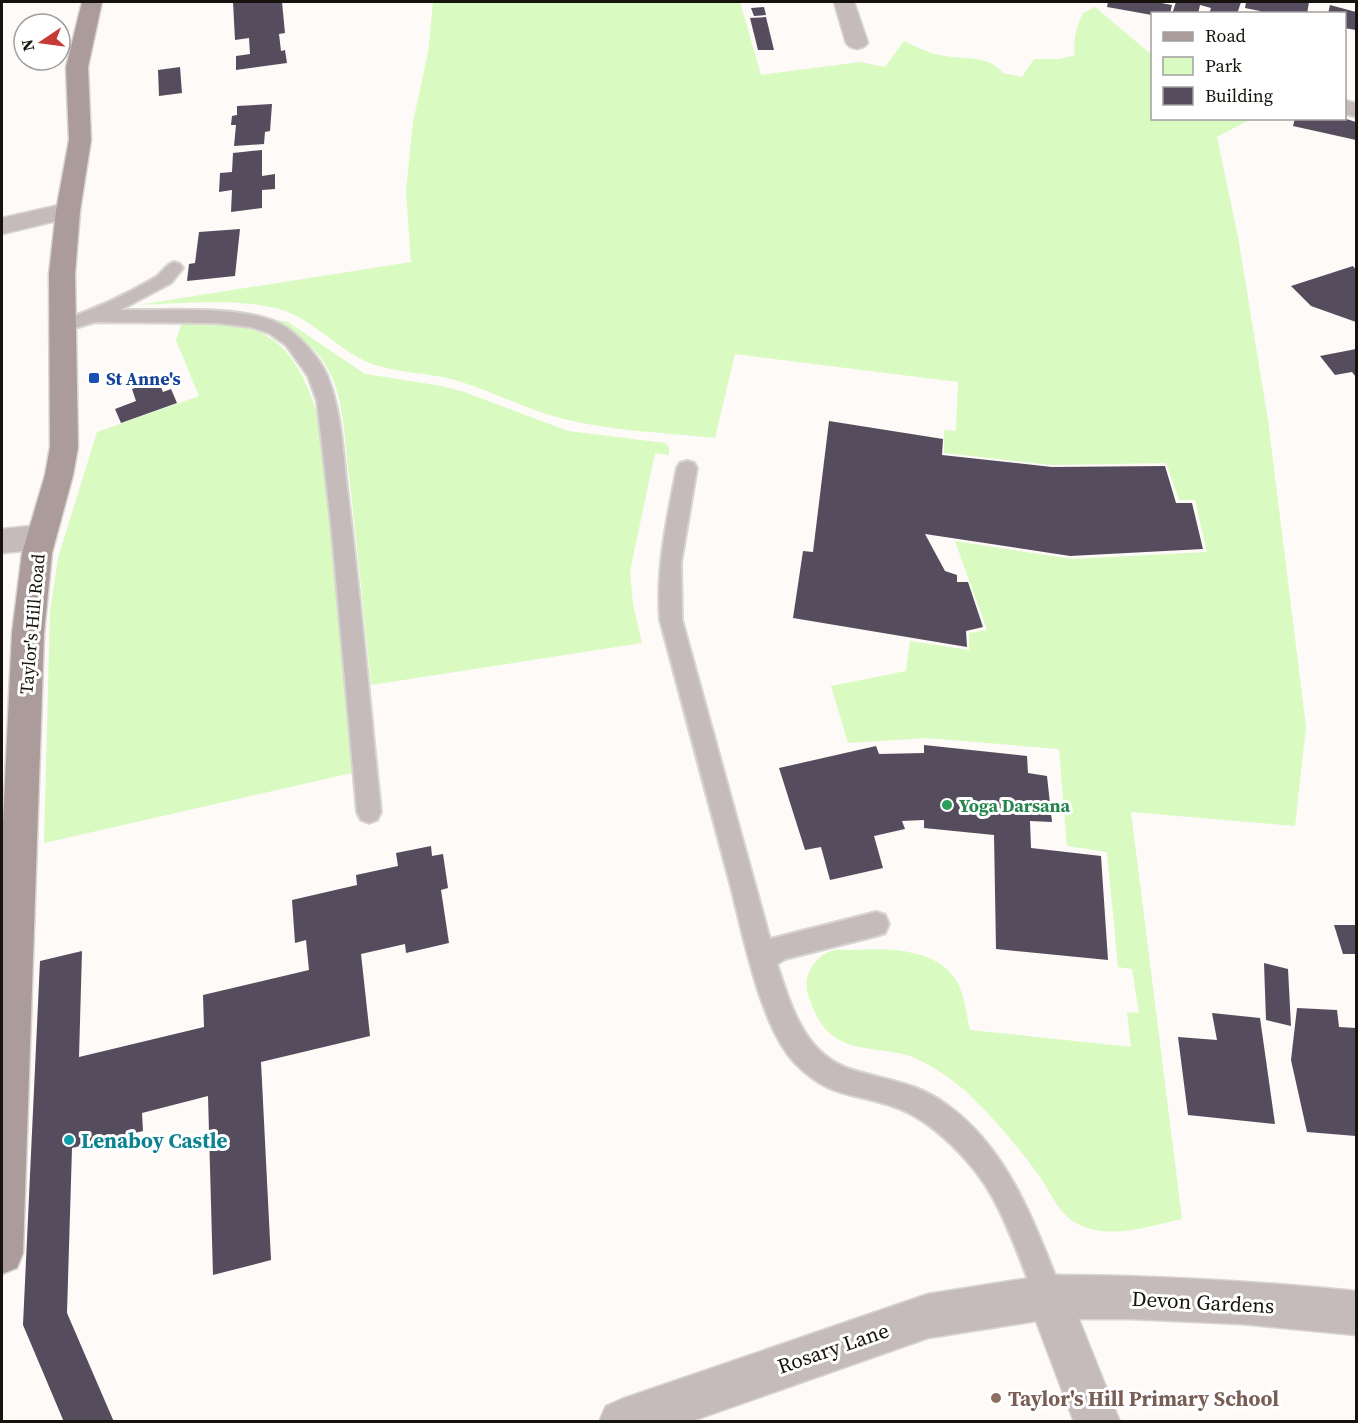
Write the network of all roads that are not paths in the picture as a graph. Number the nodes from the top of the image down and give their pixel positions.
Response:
1 (92, 2) edge
2 (844, 2) edge
3 (857, 43) dead end
4 (68, 211) junction
5 (2, 226) edge
6 (174, 268) dead end
7 (95, 316) junction
8 (62, 326) junction
9 (687, 468) dead end
10 (41, 537) junction
11 (2, 541) edge
12 (369, 812) dead end
13 (876, 924) dead end
14 (763, 959) junction
15 (2, 1253) edge
16 (1049, 1297) junction
17 (1356, 1313) edge
18 (622, 1422) edge
19 (1097, 1422) edge

1 - 4 main road, Taylor's Hill Road
2 - 3 street
4 - 5 street
4 - 8 main road, Taylor's Hill Road
6 - 7 lane
7 - 8 lane
7 - 12 lane
8 - 10 main road, Taylor's Hill Road
9 - 14 lane
10 - 11 street
10 - 15 main road, Taylor's Hill Road
13 - 14 lane
14 - 16 lane
16 - 17 street, Devon Gardens
16 - 18 street, Rosary Lane
16 - 19 street

